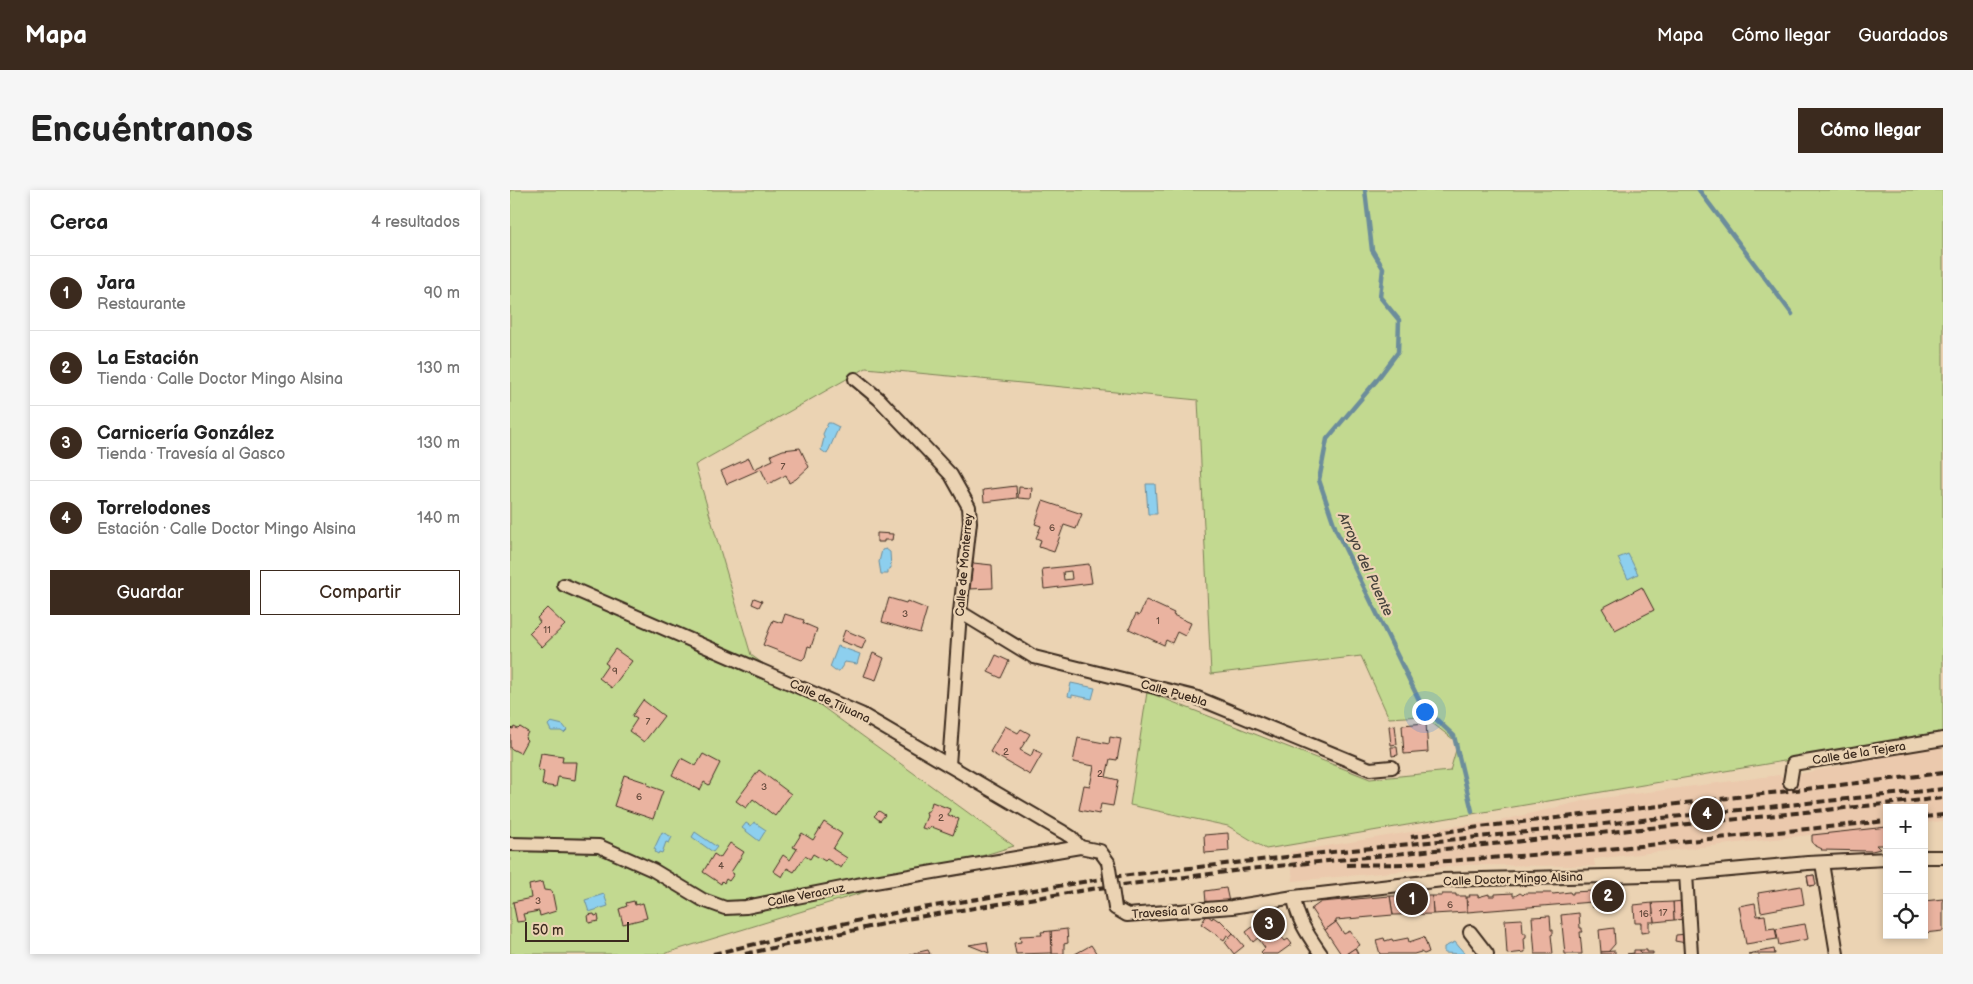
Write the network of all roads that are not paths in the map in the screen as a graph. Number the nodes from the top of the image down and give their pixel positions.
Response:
1 (854, 379) dead end
2 (564, 585) dead end
3 (960, 612) junction
4 (1943, 739) edge
5 (950, 765) junction
6 (1392, 767) dead end
7 (1790, 782) dead end
8 (510, 844) edge
9 (1080, 847) junction
10 (1928, 857) edge
11 (1943, 857) edge
12 (1883, 859) edge
13 (1108, 862) joint
14 (1822, 863) junction
15 (1686, 874) junction
16 (1294, 897) junction
17 (1470, 932) dead end
18 (1321, 954) edge
19 (1487, 954) edge
20 (1691, 954) edge
21 (1837, 954) edge

1 - 3 street, Calle de Monterrey
2 - 5 street, Calle de Tijuana
3 - 5 street, Calle de Monterrey
3 - 6 street, Calle Puebla
4 - 7 street, Calle de la Tejera
5 - 9 street, Calle de Tijuana
8 - 9 street, Calle Veracruz
9 - 13 street, Calle Veracruz
10 - 11 street
12 - 14 street, Calle Doctor Mingo Alsina
13 - 16 street, Travesía al Gasco, bridge
14 - 15 street, Calle Doctor Mingo Alsina
14 - 21 street
15 - 16 street, Calle Doctor Mingo Alsina
15 - 20 street
16 - 18 street
17 - 19 street

